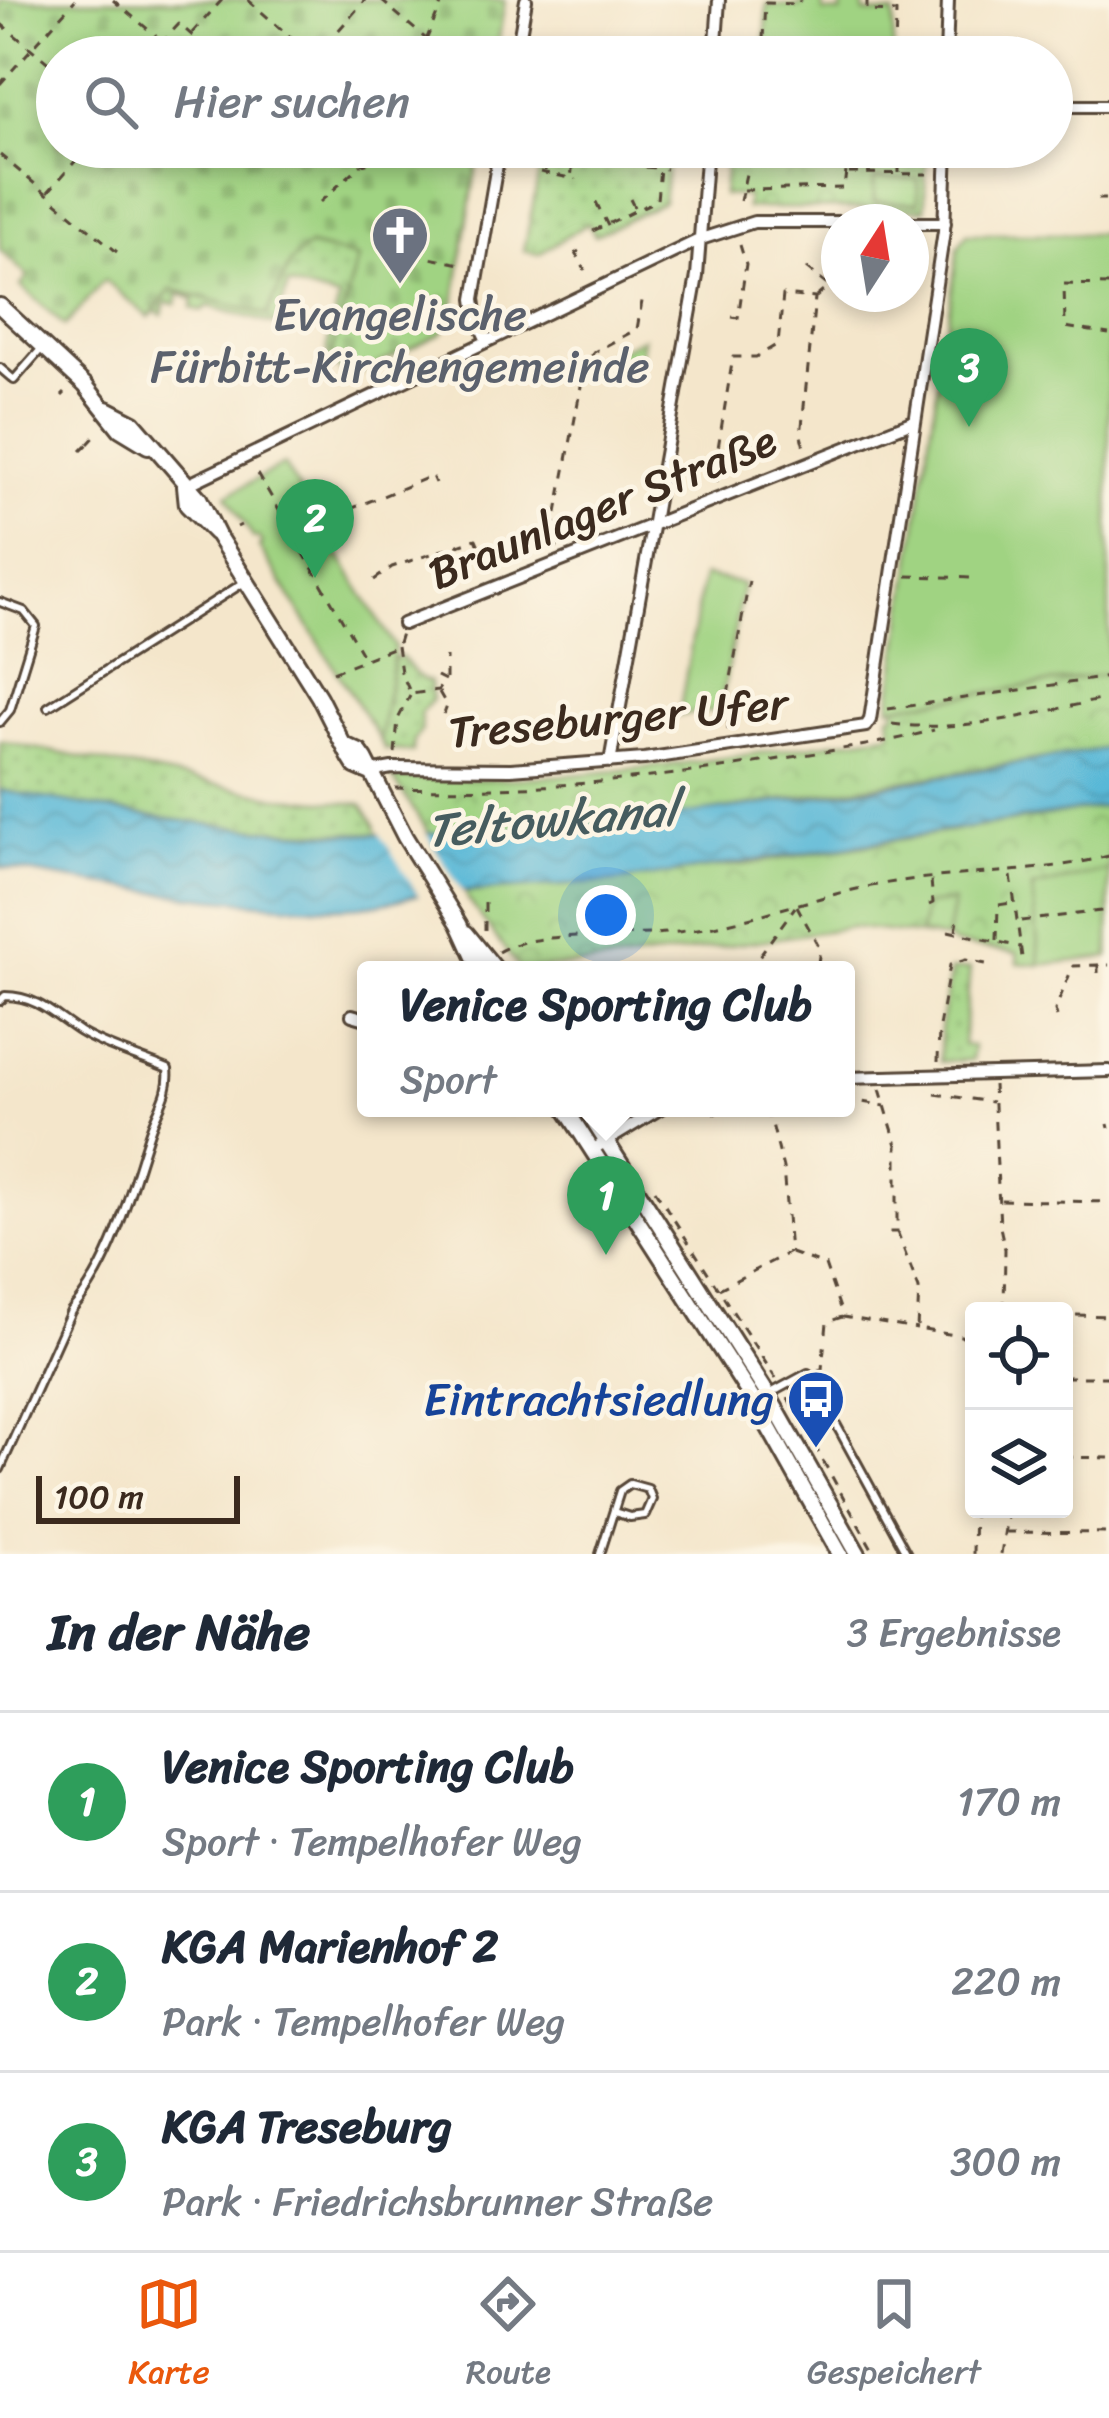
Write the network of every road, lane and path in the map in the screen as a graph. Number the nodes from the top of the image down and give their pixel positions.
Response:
1 (75, 0) edge
2 (113, 0) edge
3 (222, 0) edge
4 (248, 0) edge
5 (365, 0) edge
6 (381, 0) edge
7 (443, 0) edge
8 (526, 0) edge
9 (719, 0) edge
10 (800, 0) edge
11 (867, 0) edge
12 (948, 0) edge
13 (0, 23) edge
14 (191, 34) joint
15 (43, 36) edge
16 (157, 36) edge
17 (168, 36) edge
18 (290, 36) edge
19 (333, 36) edge
20 (422, 36) edge
21 (426, 36) edge
22 (520, 36) edge
23 (716, 36) edge
24 (763, 36) edge
25 (895, 36) edge
26 (947, 36) edge
27 (36, 43) edge
28 (31, 49) junction
29 (36, 53) edge
30 (0, 82) edge
31 (1073, 106) edge
32 (1109, 106) edge
33 (0, 155) edge
34 (70, 168) edge
35 (358, 168) edge
36 (497, 168) edge
37 (543, 168) edge
38 (574, 168) edge
39 (654, 168) edge
40 (705, 168) edge
41 (748, 168) edge
42 (847, 168) edge
43 (898, 168) edge
44 (946, 168) edge
45 (847, 173) junction
46 (898, 174) junction
47 (927, 174) dead end
48 (743, 190) junction
49 (47, 194) junction
50 (630, 199) dead end
51 (1098, 199) dead end
52 (1105, 199) dead end
53 (740, 201) dead end
54 (320, 202) dead end
55 (596, 202) dead end
56 (635, 211) junction
57 (821, 222) edge
58 (929, 223) edge
59 (945, 223) junction
60 (608, 226) junction
61 (593, 231) dead end
62 (700, 239) junction
63 (740, 244) dead end
64 (579, 251) dead end
65 (117, 252) dead end
66 (414, 255) dead end
67 (480, 268) junction
68 (806, 268) dead end
69 (585, 270) dead end
70 (821, 280) edge
71 (1109, 285) edge
72 (821, 292) edge
73 (643, 296) dead end
74 (815, 298) junction
75 (0, 305) edge
76 (732, 317) dead end
77 (1109, 334) edge
78 (487, 341) junction
79 (44, 346) junction
80 (724, 355) dead end
81 (733, 356) junction
82 (0, 368) edge
83 (574, 380) dead end
84 (582, 380) junction
85 (569, 410) dead end
86 (576, 411) junction
87 (914, 421) junction
88 (99, 432) dead end
89 (563, 440) dead end
90 (570, 442) junction
91 (804, 446) dead end
92 (81, 452) dead end
93 (258, 474) dead end
94 (717, 482) dead end
95 (435, 483) dead end
96 (185, 486) junction
97 (397, 489) junction
98 (401, 499) dead end
99 (552, 501) dead end
100 (559, 502) junction
101 (333, 516) dead end
102 (652, 525) junction
103 (546, 532) dead end
104 (553, 534) junction
105 (479, 546) dead end
106 (441, 551) junction
107 (445, 560) dead end
108 (562, 561) junction
109 (907, 576) dead end
110 (974, 578) dead end
111 (374, 580) dead end
112 (246, 581) junction
113 (749, 581) dead end
114 (0, 602) edge
115 (403, 624) joint
116 (740, 630) junction
117 (748, 631) dead end
118 (397, 646) junction
119 (446, 657) dead end
120 (365, 658) junction
121 (734, 660) junction
122 (742, 662) dead end
123 (333, 672) dead end
124 (433, 674) dead end
125 (1109, 677) edge
126 (445, 680) junction
127 (438, 690) junction
128 (411, 694) junction
129 (728, 694) junction
130 (736, 696) dead end
131 (1109, 698) edge
132 (48, 707) dead end
133 (888, 710) dead end
134 (444, 714) dead end
135 (0, 722) edge
136 (892, 724) dead end
137 (728, 730) dead end
138 (934, 730) junction
139 (395, 753) dead end
140 (610, 762) junction
141 (369, 772) junction
142 (390, 794) junction
143 (1109, 856) edge
144 (1011, 874) junction
145 (931, 878) junction
146 (485, 894) dead end
147 (1014, 902) junction
148 (796, 905) junction
149 (929, 905) dead end
150 (1109, 910) edge
151 (959, 914) dead end
152 (1020, 922) junction
153 (459, 925) junction
154 (483, 931) dead end
155 (948, 932) dead end
156 (956, 933) junction
157 (997, 942) junction
158 (1022, 947) junction
159 (499, 951) dead end
160 (956, 952) dead end
161 (476, 961) edge
162 (489, 961) edge
163 (756, 961) edge
164 (818, 961) edge
165 (954, 961) junction
166 (986, 964) dead end
167 (1023, 965) dead end
168 (1109, 965) edge
169 (940, 972) dead end
170 (949, 974) junction
171 (0, 1001) edge
172 (352, 1015) dead end
173 (357, 1016) edge
174 (1057, 1017) dead end
175 (930, 1026) dead end
176 (939, 1027) junction
177 (938, 1064) dead end
178 (1109, 1071) edge
179 (855, 1078) edge
180 (993, 1083) dead end
181 (934, 1085) dead end
182 (880, 1087) dead end
183 (934, 1094) junction
184 (968, 1100) junction
185 (855, 1101) edge
186 (933, 1101) dead end
187 (994, 1102) junction
188 (866, 1103) junction
189 (885, 1106) junction
190 (967, 1107) dead end
191 (864, 1111) dead end
192 (574, 1117) edge
193 (588, 1117) edge
194 (646, 1117) edge
195 (751, 1117) edge
196 (766, 1117) edge
197 (770, 1118) joint
198 (750, 1121) dead end
199 (599, 1146) junction
200 (889, 1164) dead end
201 (897, 1164) junction
202 (889, 1198) dead end
203 (897, 1198) junction
204 (999, 1200) junction
205 (1109, 1202) edge
206 (619, 1220) dead end
207 (613, 1224) dead end
208 (890, 1232) dead end
209 (897, 1232) junction
210 (790, 1252) junction
211 (719, 1289) dead end
212 (1004, 1302) edge
213 (1076, 1315) dead end
214 (1109, 1316) edge
215 (844, 1317) junction
216 (917, 1329) junction
217 (965, 1338) edge
218 (808, 1373) junction
219 (1073, 1376) edge
220 (1109, 1377) edge
221 (768, 1395) junction
222 (1073, 1457) edge
223 (1109, 1458) edge
224 (0, 1469) edge
225 (614, 1512) junction
226 (974, 1518) edge
227 (1007, 1518) edge
228 (1006, 1532) junction
229 (1109, 1534) edge
230 (839, 1535) junction
231 (600, 1554) edge
232 (840, 1554) edge
233 (858, 1554) edge
234 (907, 1554) edge
235 (973, 1554) edge
236 (1001, 1554) edge

1 - 15 path
2 - 16 path
3 - 14 path
4 - 18 path
5 - 19 path
6 - 20 path
7 - 21 path
8 - 22 street
9 - 23 street
10 - 24 path
11 - 25 path
12 - 26 street
13 - 28 path
14 - 17 path
27 - 28 path
28 - 29 path
28 - 30 path
31 - 32 street
33 - 49 path
34 - 49 path
35 - 54 path
36 - 67 street
37 - 38 path
39 - 56 path
40 - 62 street
41 - 48 path
42 - 45 path
43 - 46 path
44 - 59 street
45 - 46 path
45 - 48 path
46 - 47 path
48 - 53 path
49 - 65 path
50 - 56 path
51 - 52 path
55 - 60 path
56 - 60 path
57 - 62 street
58 - 59 street
59 - 87 street
60 - 61 path
62 - 78 street
62 - 102 street
63 - 76 path
64 - 69 path
66 - 67 path
67 - 78 street
68 - 70 path
71 - 77 path
72 - 74 path
73 - 84 path
74 - 81 path
74 - 91 path
75 - 79 street
78 - 96 street
79 - 82 lane
79 - 96 street
80 - 81 path
81 - 94 path
83 - 84 path
84 - 86 path
85 - 86 path
86 - 90 path
87 - 102 street, Braunlager Straße
87 - 140 street, Treseburger Ufer
88 - 92 path
89 - 90 path
90 - 100 path
93 - 120 path
95 - 97 path
96 - 112 street
97 - 98 path
97 - 101 path
99 - 100 path
100 - 104 path
102 - 108 street, Braunlager Straße
102 - 140 street
103 - 104 path
104 - 108 path
105 - 106 path
106 - 107 path
106 - 111 path
108 - 115 street, Braunlager Straße
109 - 110 path
112 - 132 lane
112 - 141 street
113 - 116 path
114 - 135 lane
115 - 118 path, Braunlager Straße
116 - 117 path
116 - 121 path
118 - 120 path, Braunlager Straße
118 - 128 path
119 - 126 path
120 - 123 path, Braunlager Straße
121 - 122 path
121 - 129 path
124 - 126 path
125 - 133 path
126 - 127 path
127 - 128 path
127 - 134 path
128 - 139 path
129 - 130 path
129 - 137 path
131 - 138 path
136 - 138 path
138 - 142 path
140 - 141 street, Treseburger Ufer
141 - 142 street
142 - 153 street
143 - 144 path
144 - 145 path
144 - 147 path
145 - 148 path
145 - 149 path
146 - 154 path
147 - 152 path
147 - 157 path
148 - 159 path
148 - 163 path
148 - 164 path
150 - 152 path
151 - 156 path
152 - 158 path
153 - 161 street
153 - 162 street
155 - 156 path
156 - 157 path
157 - 158 path
158 - 167 path
160 - 165 path
165 - 166 path
165 - 170 path
168 - 174 path
169 - 170 path
170 - 176 path
171 - 224 lane
172 - 173 street
175 - 176 path
176 - 177 path
178 - 179 street
180 - 187 path
181 - 183 path
182 - 189 path
183 - 184 path
183 - 186 path
184 - 187 path
184 - 190 path
185 - 188 path
187 - 204 path
188 - 189 path
188 - 191 path
189 - 201 path
192 - 199 street
193 - 199 street
194 - 199 street
195 - 198 path
196 - 197 path
197 - 210 path
199 - 221 street
199 - 230 street
200 - 201 path
201 - 203 path
202 - 203 path
203 - 209 path
204 - 205 path
204 - 212 path
206 - 207 path
208 - 209 path
209 - 216 path
210 - 211 path
210 - 215 path
213 - 214 path
215 - 216 path
215 - 218 path
216 - 217 path
218 - 221 lane
218 - 234 lane
219 - 220 path
221 - 230 street
222 - 223 path
225 - 225 lane
225 - 231 lane
226 - 235 path
227 - 228 path
228 - 229 path
228 - 236 path
230 - 232 street
230 - 233 street

